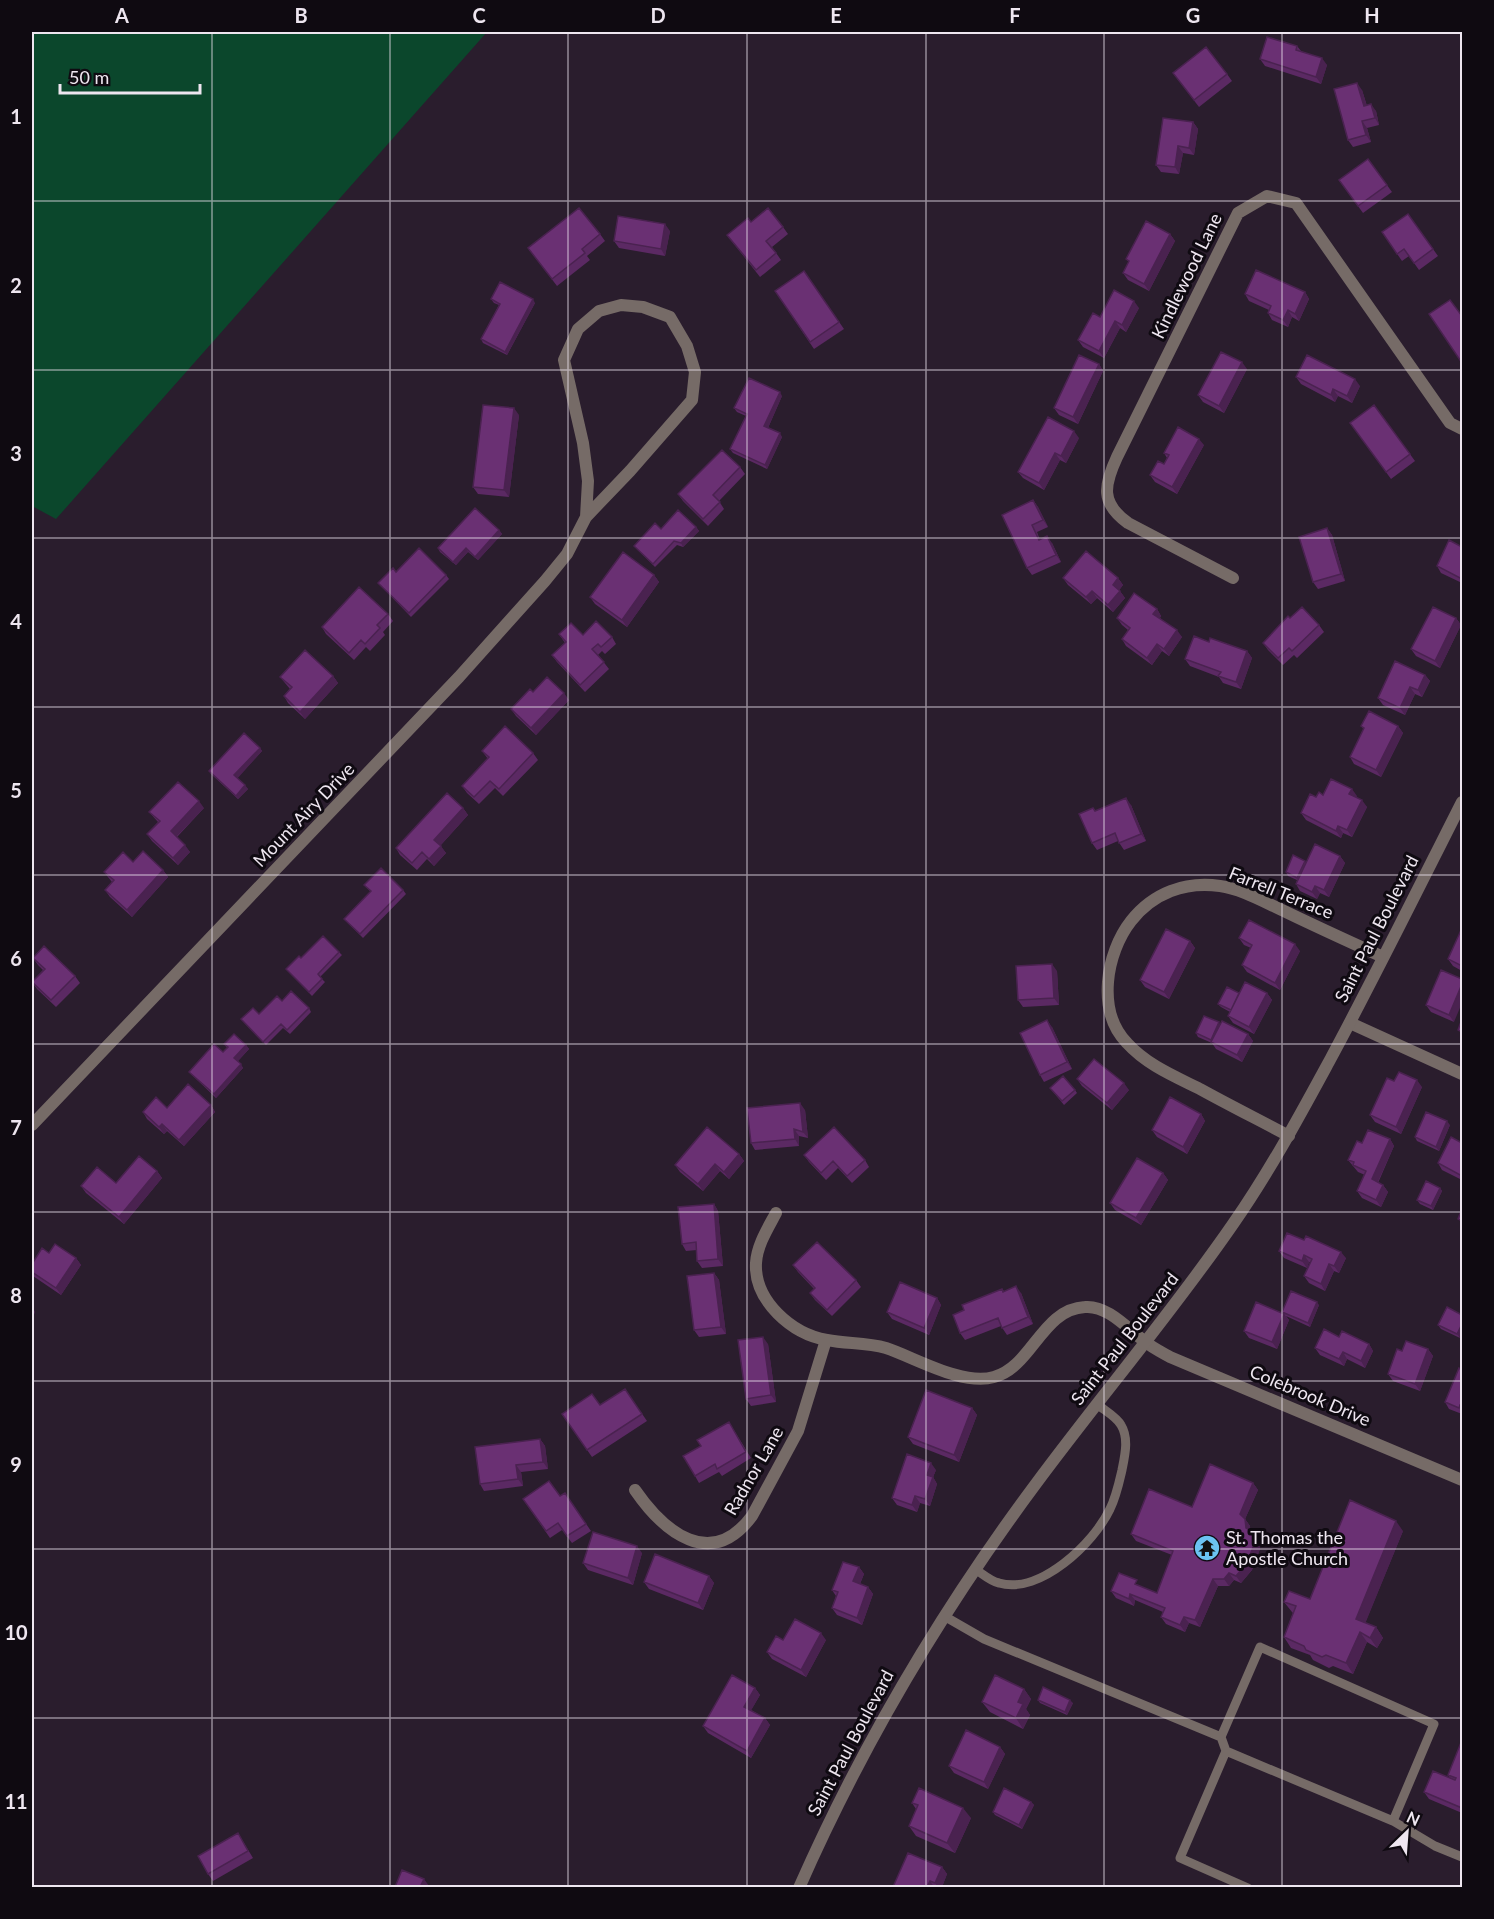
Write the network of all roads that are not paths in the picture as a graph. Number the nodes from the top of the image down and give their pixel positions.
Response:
1 (1462, 429) edge
2 (586, 517) junction
3 (1233, 578) dead end
4 (1462, 802) edge
5 (1383, 957) junction
6 (1350, 1023) junction
7 (1462, 1074) edge
8 (32, 1125) edge
9 (1289, 1136) junction
10 (776, 1213) dead end
11 (826, 1340) junction
12 (1145, 1342) junction
13 (1097, 1404) junction
14 (1462, 1480) edge
15 (635, 1490) dead end
16 (975, 1569) junction
17 (945, 1616) junction
18 (1221, 1737) junction
19 (1226, 1751) junction
20 (1393, 1821) junction
21 (1462, 1857) edge
22 (799, 1887) edge
23 (1248, 1887) edge

1 - 3 street, Kindlewood Lane
2 - 2 street, Mount Airy Drive
2 - 8 street, Mount Airy Drive
4 - 5 street, Saint Paul Boulevard
5 - 6 street, Saint Paul Boulevard
5 - 9 street, Farrell Terrace
6 - 7 street
6 - 9 street, Saint Paul Boulevard
9 - 12 street, Saint Paul Boulevard
10 - 11 street, Colebrook Drive
11 - 12 street, Colebrook Drive
11 - 15 street, Radnor Lane
12 - 13 street, Saint Paul Boulevard
12 - 14 street, Colebrook Drive
13 - 16 street, Saint Paul Boulevard
13 - 16 lane
16 - 17 street, Saint Paul Boulevard
17 - 18 lane
17 - 22 street, Saint Paul Boulevard
18 - 19 lane
18 - 20 lane
19 - 20 lane
19 - 23 lane
20 - 21 lane

